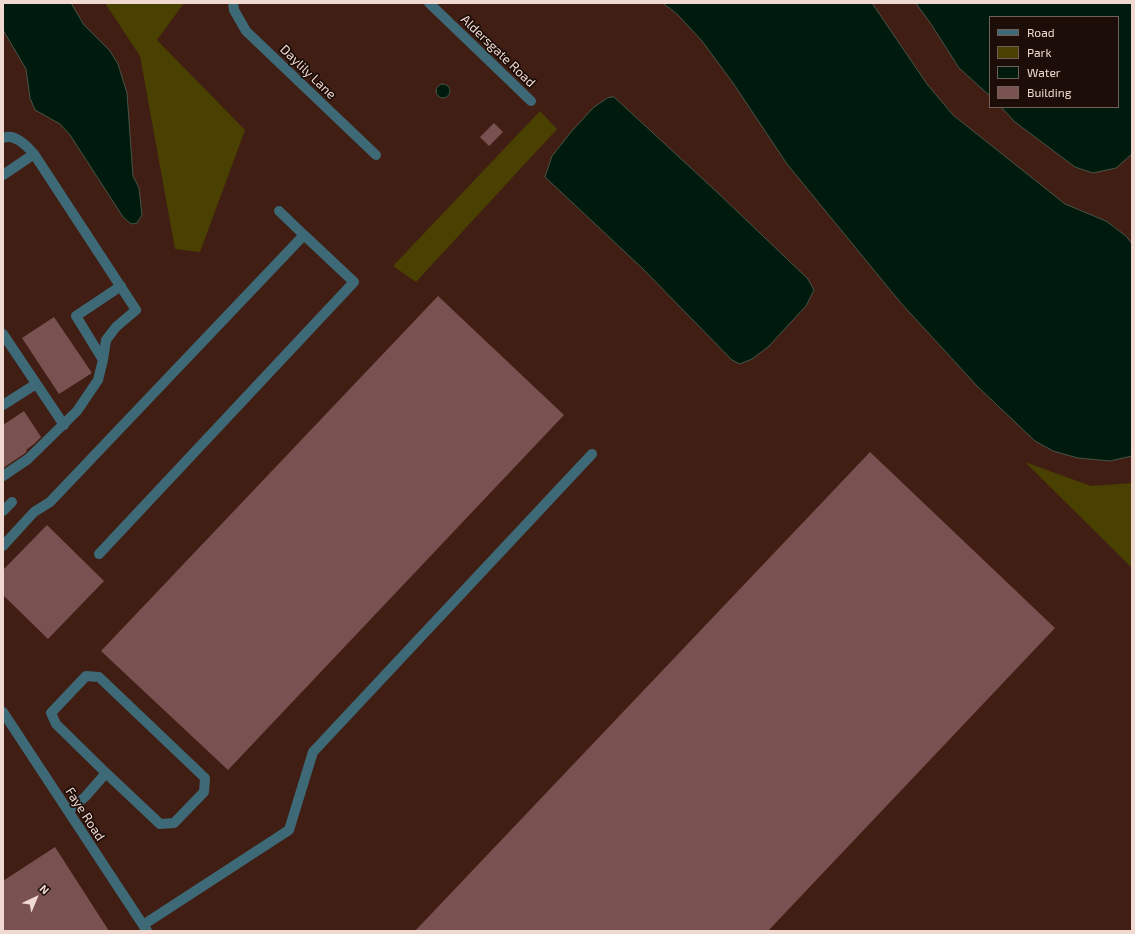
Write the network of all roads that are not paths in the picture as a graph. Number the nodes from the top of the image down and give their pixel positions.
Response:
1 (233, 3) edge
2 (429, 3) edge
3 (531, 101) dead end
4 (3, 138) edge
5 (34, 154) junction
6 (376, 155) dead end
7 (3, 175) edge
8 (279, 211) dead end
9 (304, 235) junction
10 (121, 286) junction
11 (3, 334) edge
12 (103, 360) junction
13 (36, 384) junction
14 (3, 405) edge
15 (64, 425) junction
16 (592, 454) dead end
17 (3, 476) edge
18 (12, 502) dead end
19 (3, 511) edge
20 (3, 546) edge
21 (99, 554) dead end
22 (3, 712) edge
23 (106, 773) junction
24 (68, 811) junction
25 (144, 928) edge

1 - 6 street, Daylily Lane
2 - 3 street, Aldersgate Road
4 - 5 street
5 - 7 street
5 - 10 street
8 - 9 street
9 - 20 street
9 - 21 street
10 - 12 street
10 - 12 street
11 - 13 street
12 - 15 street
13 - 14 street
13 - 15 street
15 - 17 street
16 - 25 street
18 - 19 street
22 - 24 street, Faye Road
23 - 23 street
23 - 24 street
24 - 25 street, Faye Road

